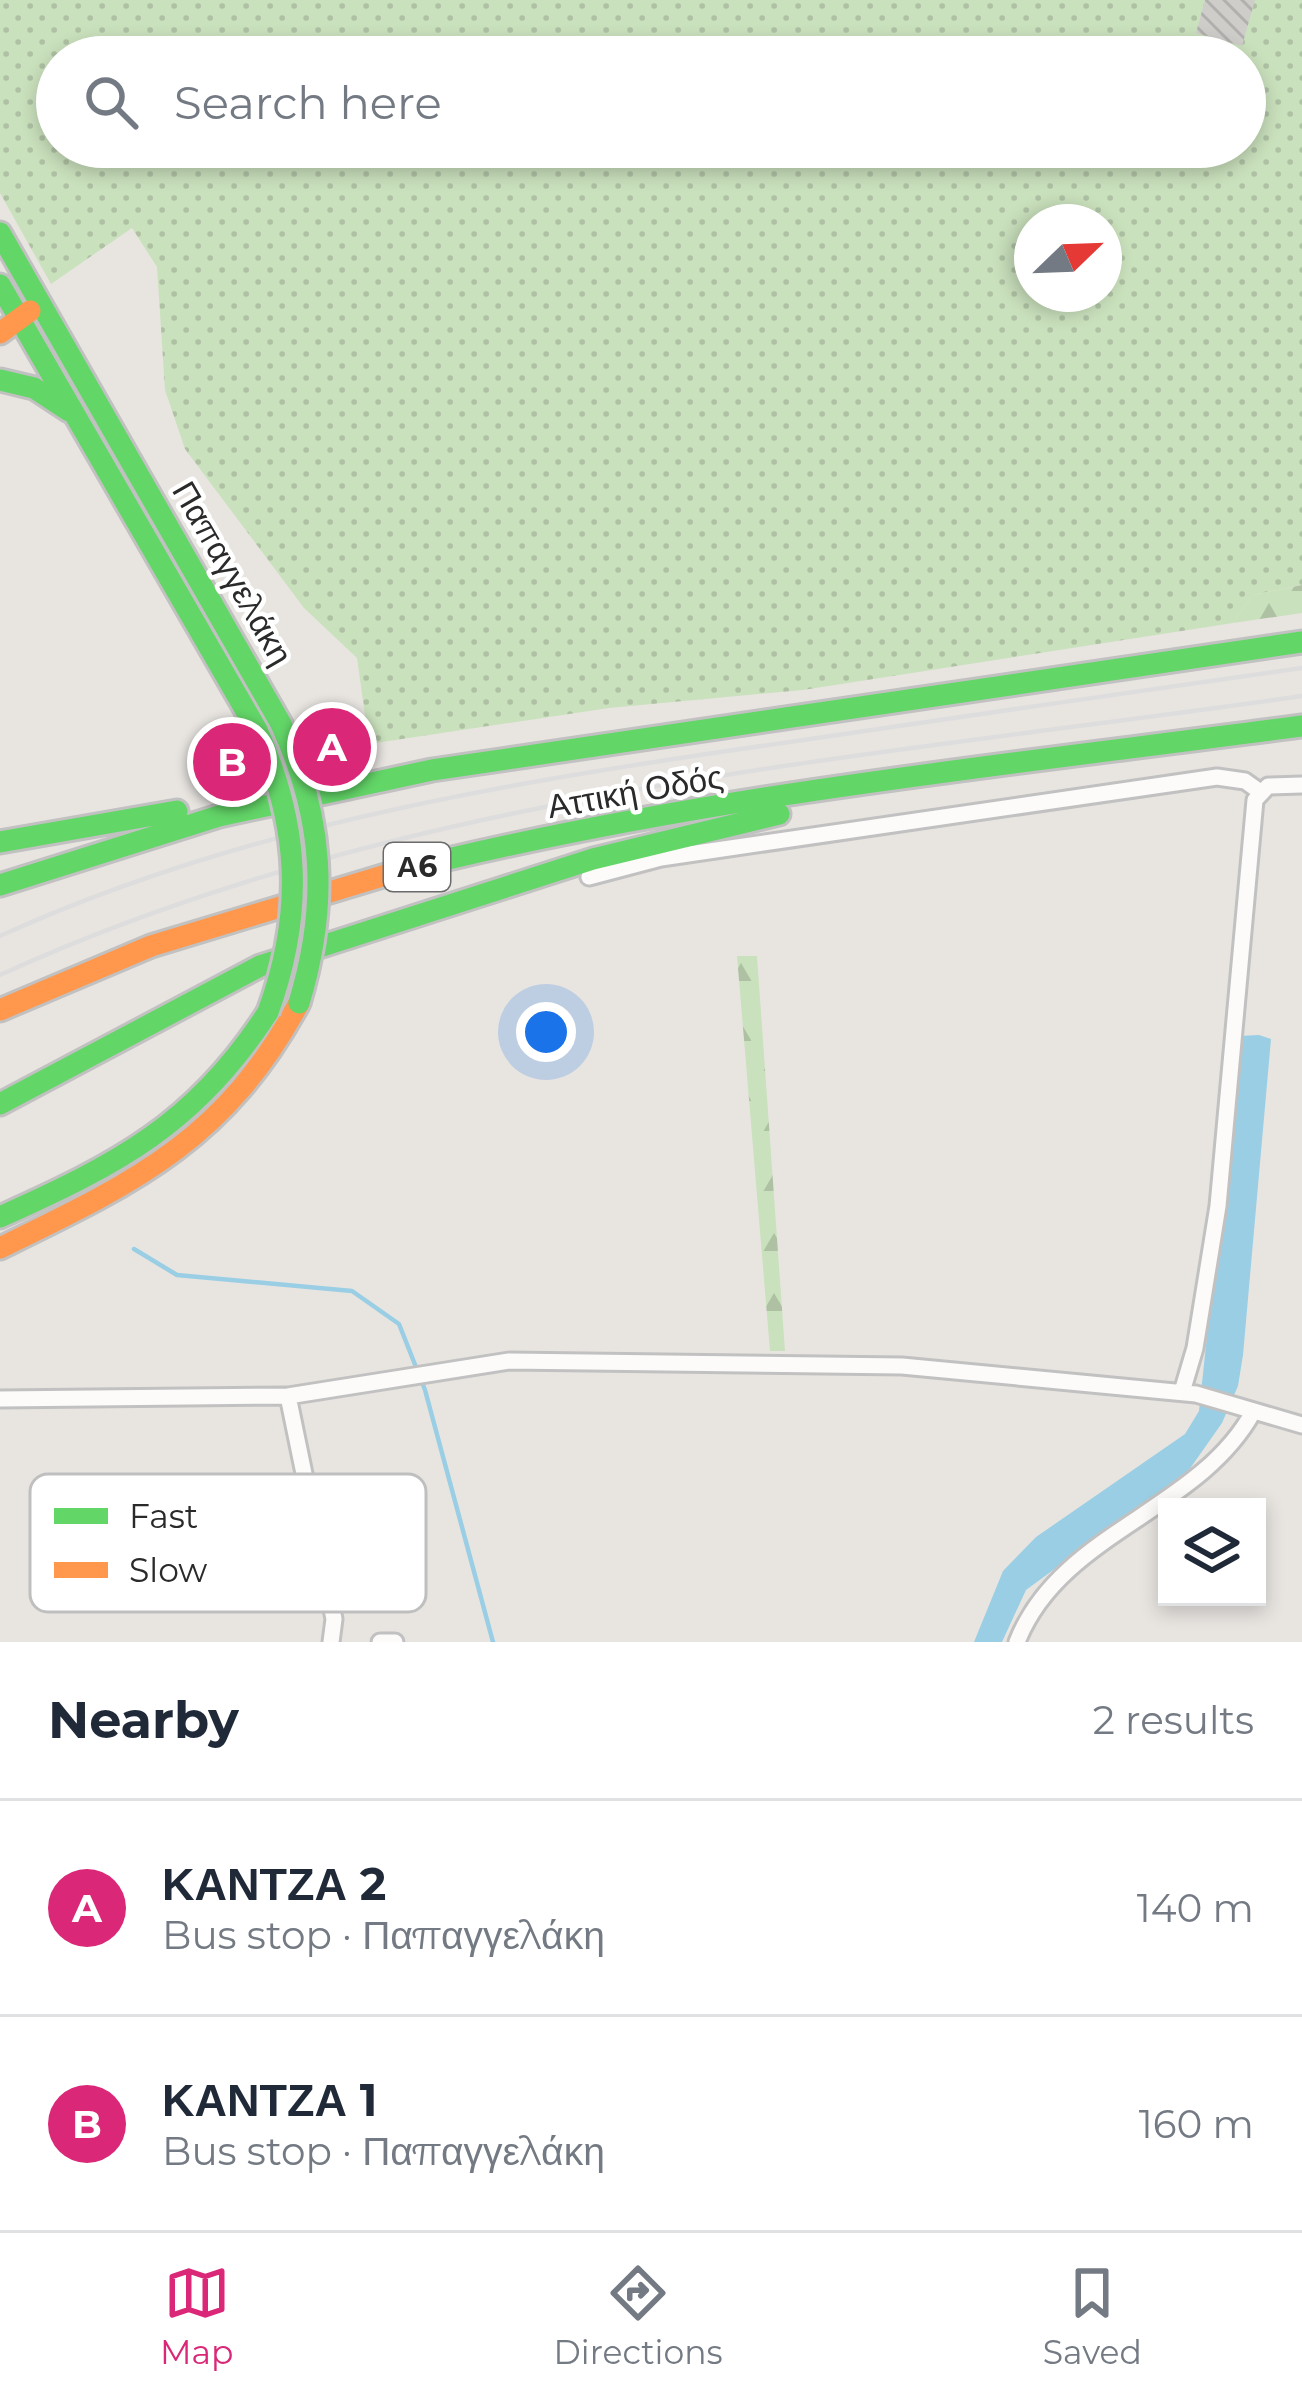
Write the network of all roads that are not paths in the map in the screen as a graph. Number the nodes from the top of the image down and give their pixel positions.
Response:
1 (0, 232) edge
2 (0, 285) edge
3 (40, 303) junction
4 (20, 318) junction
5 (0, 333) edge
6 (0, 380) edge
7 (81, 424) junction
8 (1302, 642) edge
9 (1302, 726) edge
10 (1302, 785) edge
11 (341, 787) junction
12 (852, 789) junction
13 (1259, 791) junction
14 (0, 842) edge
15 (590, 877) dead end
16 (0, 885) edge
17 (0, 1010) edge
18 (0, 1104) edge
19 (0, 1217) edge
20 (0, 1248) edge
21 (1189, 1393) junction
22 (288, 1396) junction
23 (0, 1399) edge
24 (1246, 1409) junction
25 (1302, 1425) edge
26 (304, 1474) edge
27 (333, 1612) edge
28 (331, 1642) edge
29 (380, 1642) edge
30 (395, 1642) edge
31 (1016, 1642) edge

1 - 3 main road, Παπαγγελάκη
2 - 4 main road, Παπαγγελάκη
3 - 4 main road
3 - 20 main road, Παπαγγελάκη, bridge
4 - 5 main road
4 - 7 main road, Παπαγγελάκη
6 - 7 main road
7 - 19 main road, Παπαγγελάκη, bridge
8 - 11 main road, Αττική Οδός
9 - 12 main road, Αττική Οδός / Α6
10 - 13 street
11 - 14 main road
11 - 16 main road, Αττική Οδός
12 - 17 main road, Αττική Οδός / Α6
12 - 18 main road
13 - 15 street
13 - 21 street
21 - 22 street
21 - 24 street
22 - 23 street
22 - 26 street
24 - 25 street
24 - 31 street
27 - 28 street
29 - 30 street

